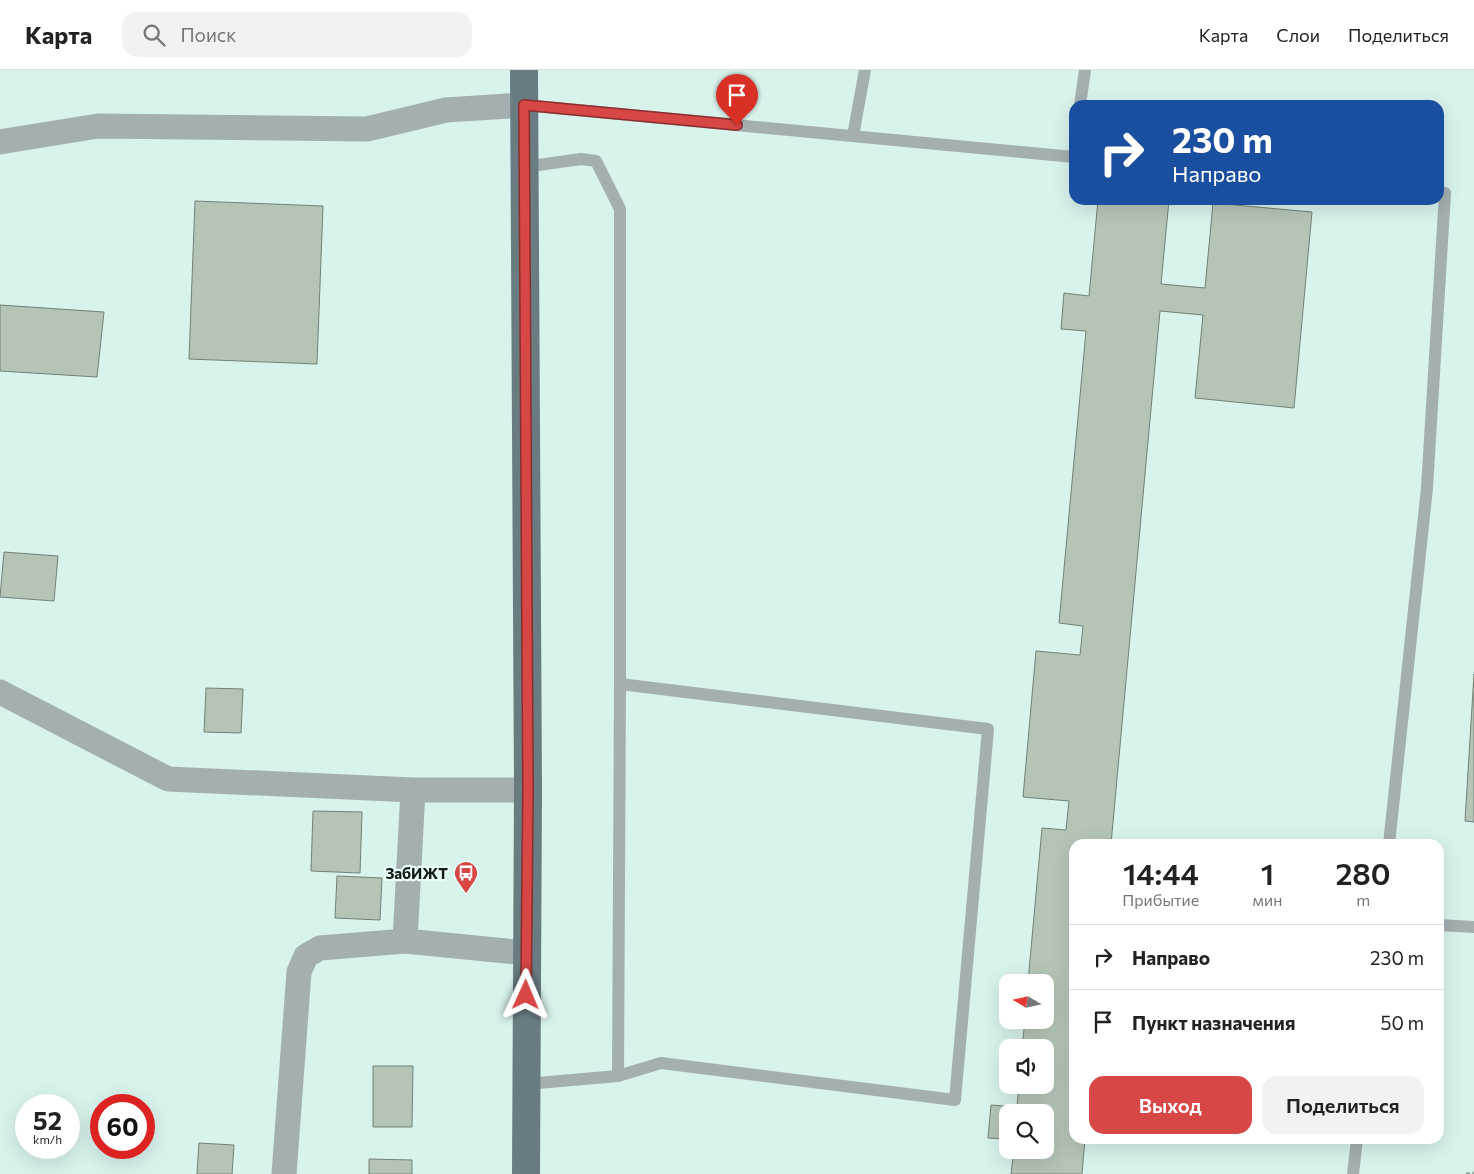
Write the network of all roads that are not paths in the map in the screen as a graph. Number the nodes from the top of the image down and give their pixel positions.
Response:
1 (524, 70) edge
2 (865, 70) edge
3 (1084, 70) edge
4 (1081, 100) edge
5 (524, 105) junction
6 (853, 136) junction
7 (0, 142) edge
8 (1069, 154) edge
9 (524, 167) junction
10 (1444, 193) edge
11 (620, 684) junction
12 (0, 692) edge
13 (413, 790) junction
14 (528, 790) junction
15 (1390, 839) edge
16 (1444, 925) edge
17 (1474, 927) edge
18 (405, 941) junction
19 (526, 953) junction
20 (618, 1076) junction
21 (526, 1084) junction
22 (1356, 1144) edge
23 (284, 1174) edge
24 (526, 1174) edge
25 (1353, 1174) edge

1 - 5 main road
2 - 6 lane
3 - 4 lane
5 - 6 lane
5 - 7 street
5 - 9 main road
6 - 8 lane
9 - 11 lane
9 - 14 main road
10 - 15 lane
11 - 20 lane
11 - 20 lane
12 - 13 street
13 - 14 street
13 - 18 street
14 - 19 main road
16 - 17 lane
18 - 19 street
18 - 23 street
19 - 21 main road
20 - 21 lane
21 - 24 main road
22 - 25 lane

